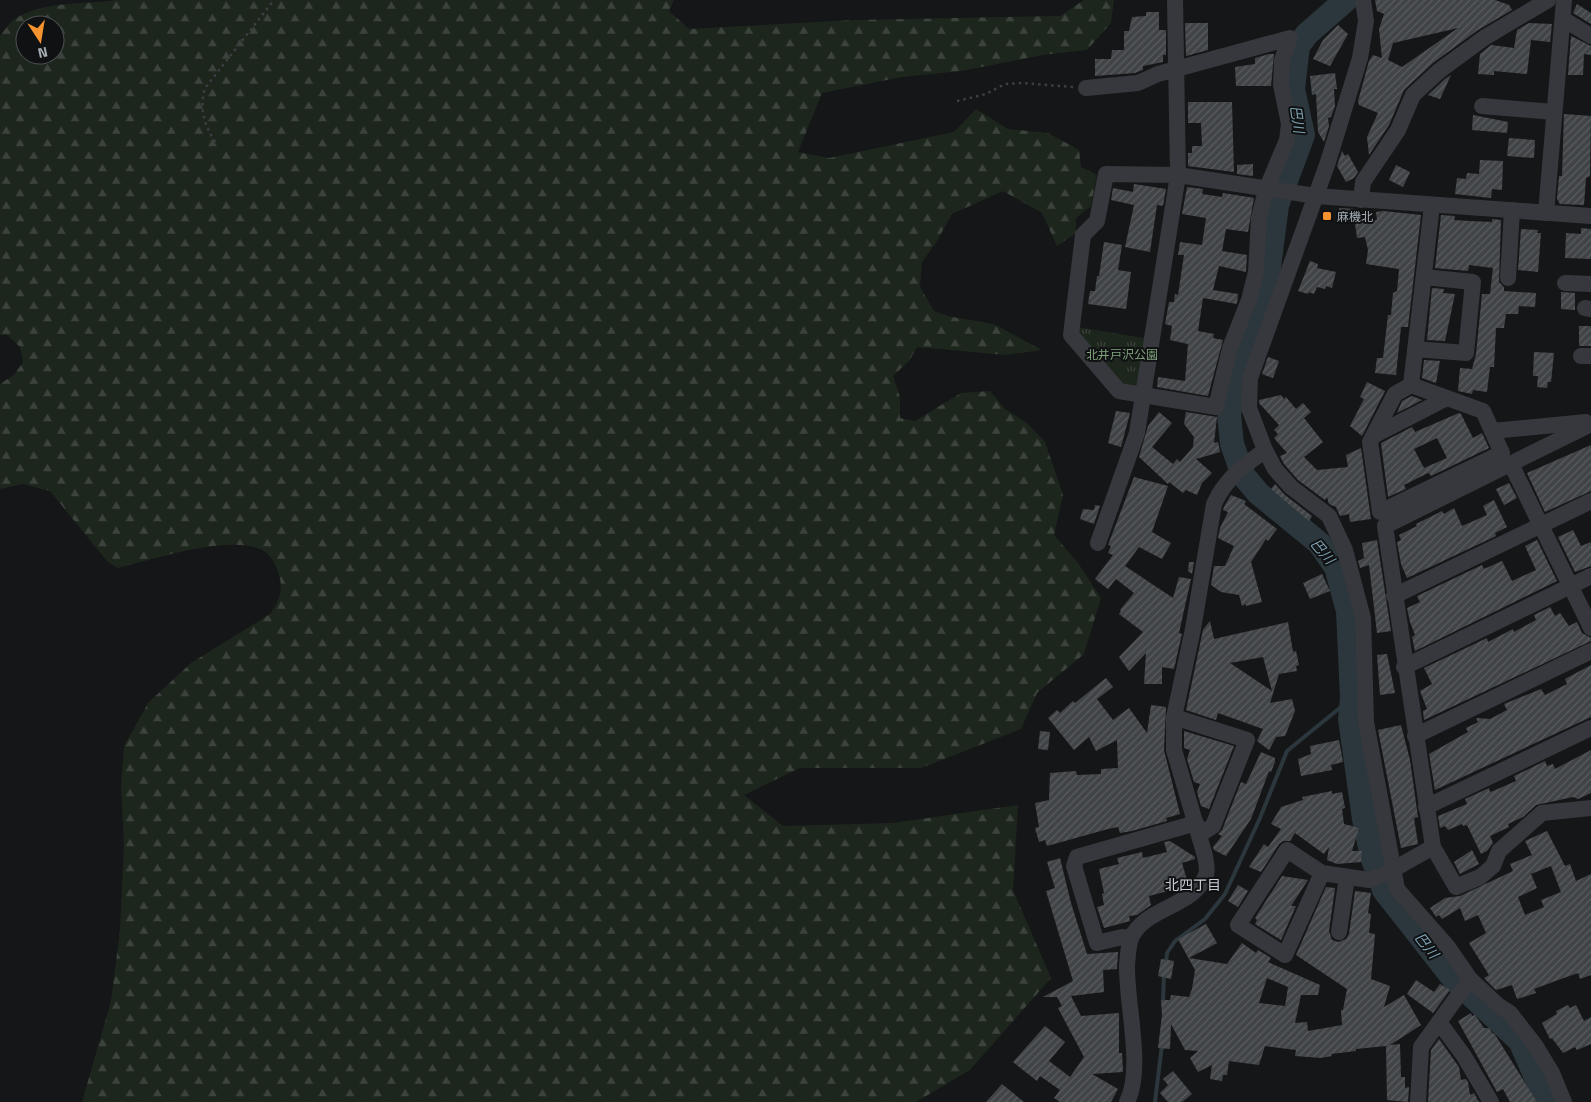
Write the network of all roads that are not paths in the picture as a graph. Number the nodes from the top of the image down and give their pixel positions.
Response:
1 (1175, 0) edge
2 (1548, 0) edge
3 (1564, 0) edge
4 (1363, 3) edge
5 (1562, 19) junction
6 (1591, 36) edge
7 (1176, 69) junction
8 (1086, 88) road end
9 (1482, 106) dead end
10 (1554, 112) junction
11 (1178, 175) junction
12 (1266, 190) junction
13 (1316, 196) junction
14 (1361, 200) junction
15 (1432, 205) junction
16 (1512, 210) junction
17 (1546, 212) junction
18 (1591, 216) edge
19 (1424, 277) junction
20 (1508, 278) dead end
21 (1565, 283) dead end
22 (1591, 284) edge
23 (1415, 349) junction
24 (1411, 385) junction
25 (1143, 394) junction
26 (1447, 398) junction
27 (1591, 423) edge
28 (1492, 431) junction
29 (1373, 436) junction
30 (1265, 450) junction
31 (1512, 464) junction
32 (1591, 501) edge
33 (1541, 524) junction
34 (1098, 543) dead end
35 (1591, 576) edge
36 (1571, 586) junction
37 (1394, 596) junction
38 (1591, 628) edge
39 (1591, 651) edge
40 (1404, 666) junction
41 (1174, 717) junction
42 (1591, 728) edge
43 (1415, 736) junction
44 (1426, 807) junction
45 (1591, 808) edge
46 (1197, 829) junction
47 (1433, 848) junction
48 (1390, 871) junction
49 (1322, 874) junction
50 (1347, 877) junction
51 (1339, 932) dead end
52 (1131, 938) junction
53 (1465, 986) junction
54 (1439, 1022) junction
55 (1127, 1102) edge
56 (1418, 1102) edge
57 (1491, 1102) edge
58 (1564, 1102) edge

1 - 7 street
2 - 14 street
3 - 5 street
4 - 13 street
5 - 6 street
5 - 10 street
7 - 8 street
7 - 11 street
7 - 12 street
9 - 10 street
10 - 17 street
11 - 12 street
11 - 25 street
11 - 25 street
12 - 13 street
12 - 25 street
13 - 14 street
13 - 30 street
14 - 15 street
15 - 16 street
15 - 19 street
16 - 17 street
16 - 20 street
17 - 18 street
19 - 23 street
19 - 23 street
21 - 22 street
23 - 24 street
24 - 26 street
24 - 29 street
25 - 34 street
26 - 28 street
26 - 29 street
27 - 28 street
27 - 31 street
28 - 29 street
30 - 41 street
30 - 48 street
31 - 33 street
31 - 37 street
32 - 33 street
33 - 36 street
33 - 37 street
35 - 36 street
36 - 38 street
36 - 40 street
37 - 40 street
39 - 43 street
40 - 43 street
41 - 46 street
41 - 46 street
42 - 44 street
43 - 44 street
44 - 47 street
45 - 47 street
46 - 52 street
46 - 52 street
47 - 48 street
48 - 50 street
48 - 53 street
49 - 49 street
49 - 50 street
50 - 51 street
52 - 55 street
53 - 54 street
53 - 58 street
54 - 56 street
54 - 57 street

